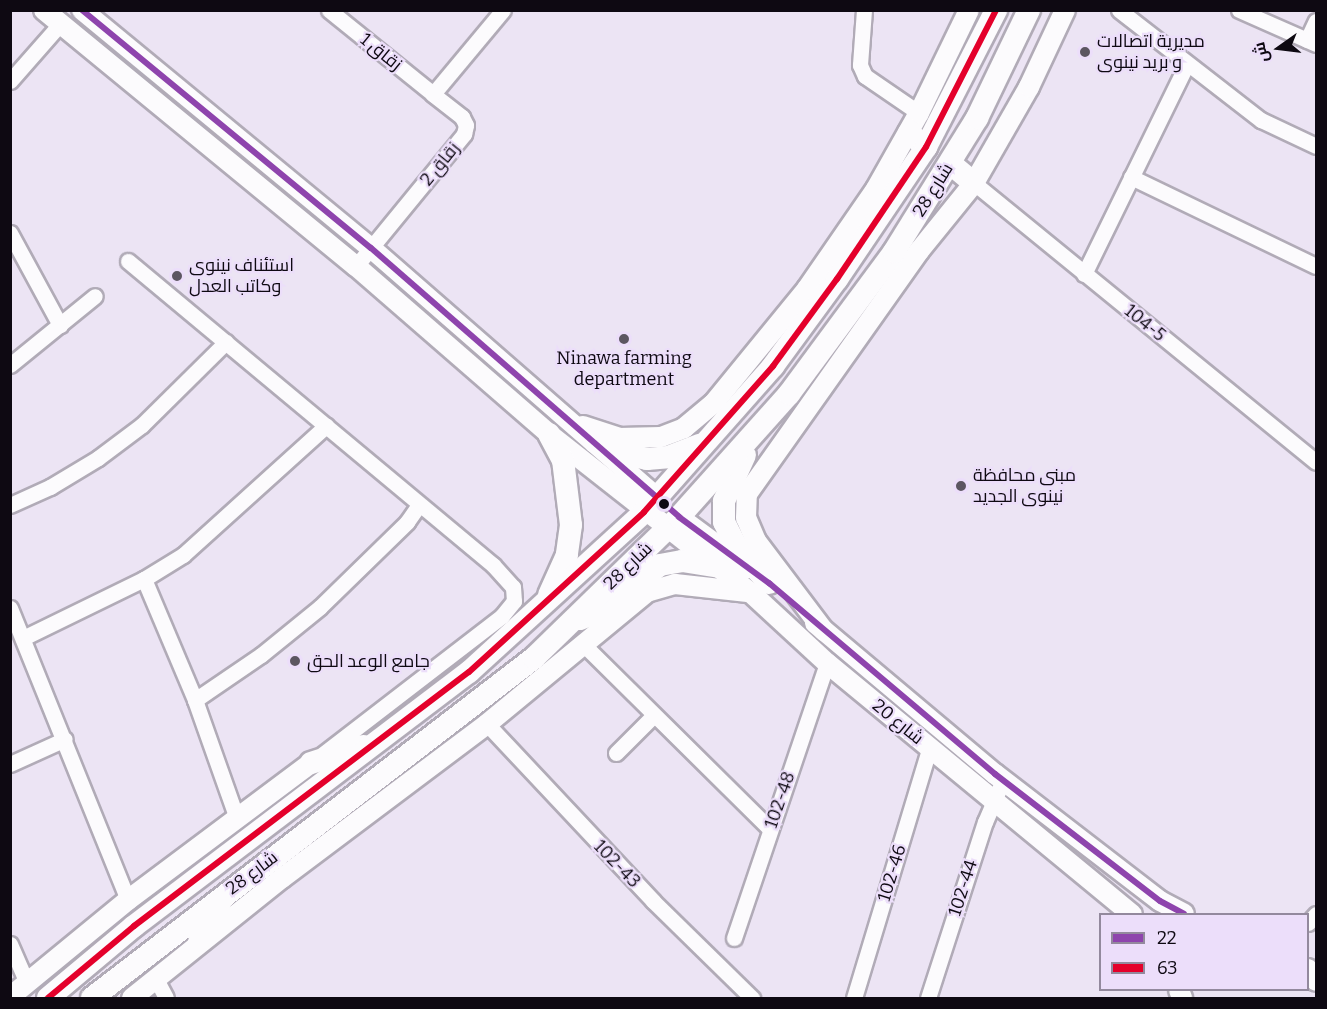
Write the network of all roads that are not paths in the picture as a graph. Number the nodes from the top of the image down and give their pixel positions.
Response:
1 (44, 10) edge
2 (82, 10) edge
3 (329, 10) edge
4 (503, 10) edge
5 (864, 10) edge
6 (969, 10) edge
7 (996, 10) edge
8 (1029, 10) edge
9 (1065, 10) edge
10 (1119, 10) edge
11 (1239, 10) edge
12 (1317, 21) edge
13 (60, 24) junction
14 (1312, 42) edge
15 (1187, 64) junction
16 (10, 81) edge
17 (433, 94) junction
18 (919, 113) junction
19 (917, 140) junction
20 (1317, 146) edge
21 (951, 164) junction
22 (1131, 177) junction
23 (974, 183) junction
24 (10, 233) edge
25 (371, 248) junction
26 (128, 261) dead end
27 (356, 266) junction
28 (1317, 266) edge
29 (1084, 274) junction
30 (95, 296) dead end
31 (60, 325) junction
32 (225, 342) junction
33 (10, 365) edge
34 (561, 412) junction
35 (326, 426) junction
36 (761, 426) junction
37 (549, 434) junction
38 (708, 439) junction
39 (595, 442) junction
40 (1317, 462) edge
41 (10, 504) edge
42 (419, 505) junction
43 (651, 505) junction
44 (673, 522) junction
45 (720, 567) junction
46 (144, 579) junction
47 (759, 588) junction
48 (10, 608) edge
49 (535, 614) junction
50 (568, 624) junction
51 (824, 631) junction
52 (23, 638) junction
53 (584, 645) junction
54 (827, 663) junction
55 (195, 700) junction
56 (652, 716) junction
57 (487, 724) junction
58 (65, 739) junction
59 (375, 741) junction
60 (930, 747) junction
61 (616, 753) dead end
62 (311, 763) junction
63 (10, 764) edge
64 (1003, 780) junction
65 (993, 799) junction
66 (236, 816) junction
67 (770, 829) junction
68 (230, 889) junction
69 (128, 900) junction
70 (1130, 913) edge
71 (1181, 913) edge
72 (734, 938) dead end
73 (199, 942) junction
74 (10, 944) edge
75 (156, 979) junction
76 (27, 983) junction
77 (10, 997) edge
78 (48, 999) edge
79 (92, 999) edge
80 (132, 999) edge
81 (166, 999) edge
82 (752, 999) edge
83 (854, 999) edge
84 (928, 999) edge

1 - 13 main road
2 - 25 main road
3 - 17 street, زقاق 1
4 - 17 street
5 - 18 street
6 - 18 main road
7 - 19 highway, شارع 28
8 - 21 highway, شارع 28
9 - 23 main road
10 - 15 street
11 - 14 street
12 - 14 street
13 - 16 street
13 - 27 main road
15 - 20 street
15 - 22 street
17 - 25 street, زقاق 2
18 - 19 main road
19 - 34 main road
19 - 38 highway, شارع 28
21 - 23 highway
21 - 36 highway, شارع 28
22 - 28 street
22 - 29 street
23 - 29 street, 104-5
23 - 51 main road
24 - 31 street
25 - 27 street, زقاق 2
25 - 34 main road
26 - 32 street
27 - 37 main road
29 - 40 street, 104-5
30 - 31 street
31 - 33 street
32 - 35 street
32 - 41 street
34 - 39 main road
35 - 42 street
35 - 46 street
36 - 44 highway, شارع 28
36 - 47 highway
37 - 43 main road
37 - 49 highway
38 - 39 highway
38 - 43 highway, شارع 28
39 - 43 main road
42 - 55 street
42 - 62 street
43 - 44 highway
43 - 49 highway, شارع 28
44 - 45 main road, شارع 20
44 - 47 main road, شارع 20
44 - 50 highway, شارع 28
45 - 47 main road, شارع 20
45 - 50 highway
46 - 52 street
46 - 55 street
47 - 51 main road, شارع 20
47 - 53 main road
47 - 54 main road, شارع 20
48 - 52 street
49 - 59 highway, شارع 28
50 - 68 highway, شارع 28
51 - 64 main road, شارع 20
52 - 58 street
53 - 56 street
53 - 57 main road
54 - 60 main road, شارع 20
54 - 67 street, 102-48
55 - 66 street
56 - 61 street
56 - 67 street
57 - 73 main road
57 - 82 street, 102-43
58 - 63 street
58 - 69 street
59 - 62 highway
59 - 78 highway, شارع 28
60 - 65 main road, شارع 20
60 - 83 street, 102-46
62 - 66 main road
64 - 65 street, 102-44
64 - 71 main road, شارع 20
65 - 70 main road, شارع 20
65 - 84 street, 102-44
66 - 69 main road
67 - 72 street, 102-48
68 - 73 highway
68 - 79 highway, شارع 28
69 - 76 main road
73 - 75 main road
74 - 76 street
75 - 80 main road
75 - 81 street
76 - 77 main road

